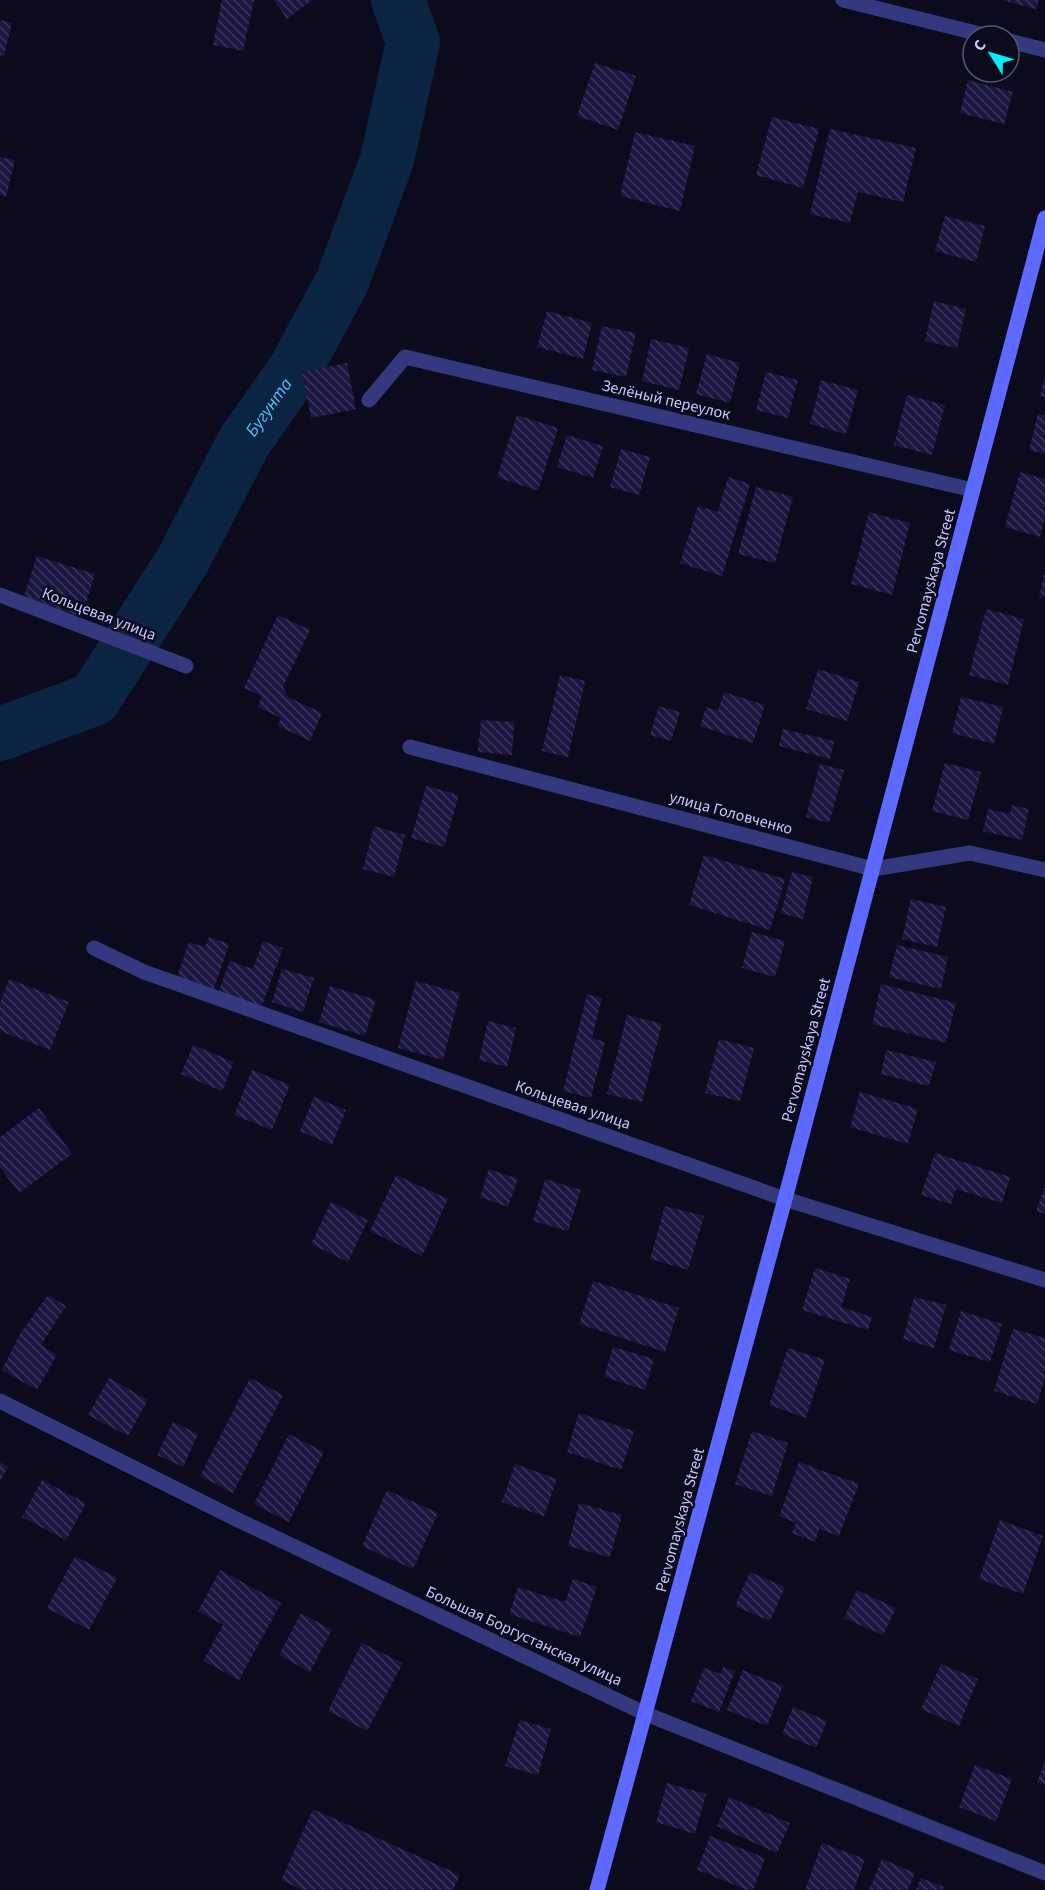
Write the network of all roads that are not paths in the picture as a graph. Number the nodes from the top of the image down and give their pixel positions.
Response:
1 (843, 0) edge
2 (961, 29) edge
3 (1021, 44) edge
4 (1045, 50) edge
5 (1045, 218) edge
6 (369, 400) dead end
7 (973, 490) junction
8 (0, 595) edge
9 (186, 666) dead end
10 (410, 747) dead end
11 (873, 869) junction
12 (1045, 870) edge
13 (94, 948) dead end
14 (785, 1199) junction
15 (1045, 1280) edge
16 (0, 1401) edge
17 (646, 1714) junction
18 (1045, 1873) edge
19 (597, 1890) edge

1 - 2 street
3 - 4 street
5 - 7 main road, Pervomayskaya Street
6 - 7 street, Зелёный переулок
7 - 11 main road, Pervomayskaya Street
8 - 9 street, Кольцевая улица
10 - 11 street, улица Головченко
11 - 12 street, улица Головченко
11 - 14 main road, Pervomayskaya Street
13 - 14 street, Кольцевая улица
14 - 15 street, Кольцевая улица
14 - 17 main road, Pervomayskaya Street
16 - 17 street, Большая Боргустанская улица
17 - 18 street, Большая Боргустанская улица
17 - 19 main road, Pervomayskaya Street

